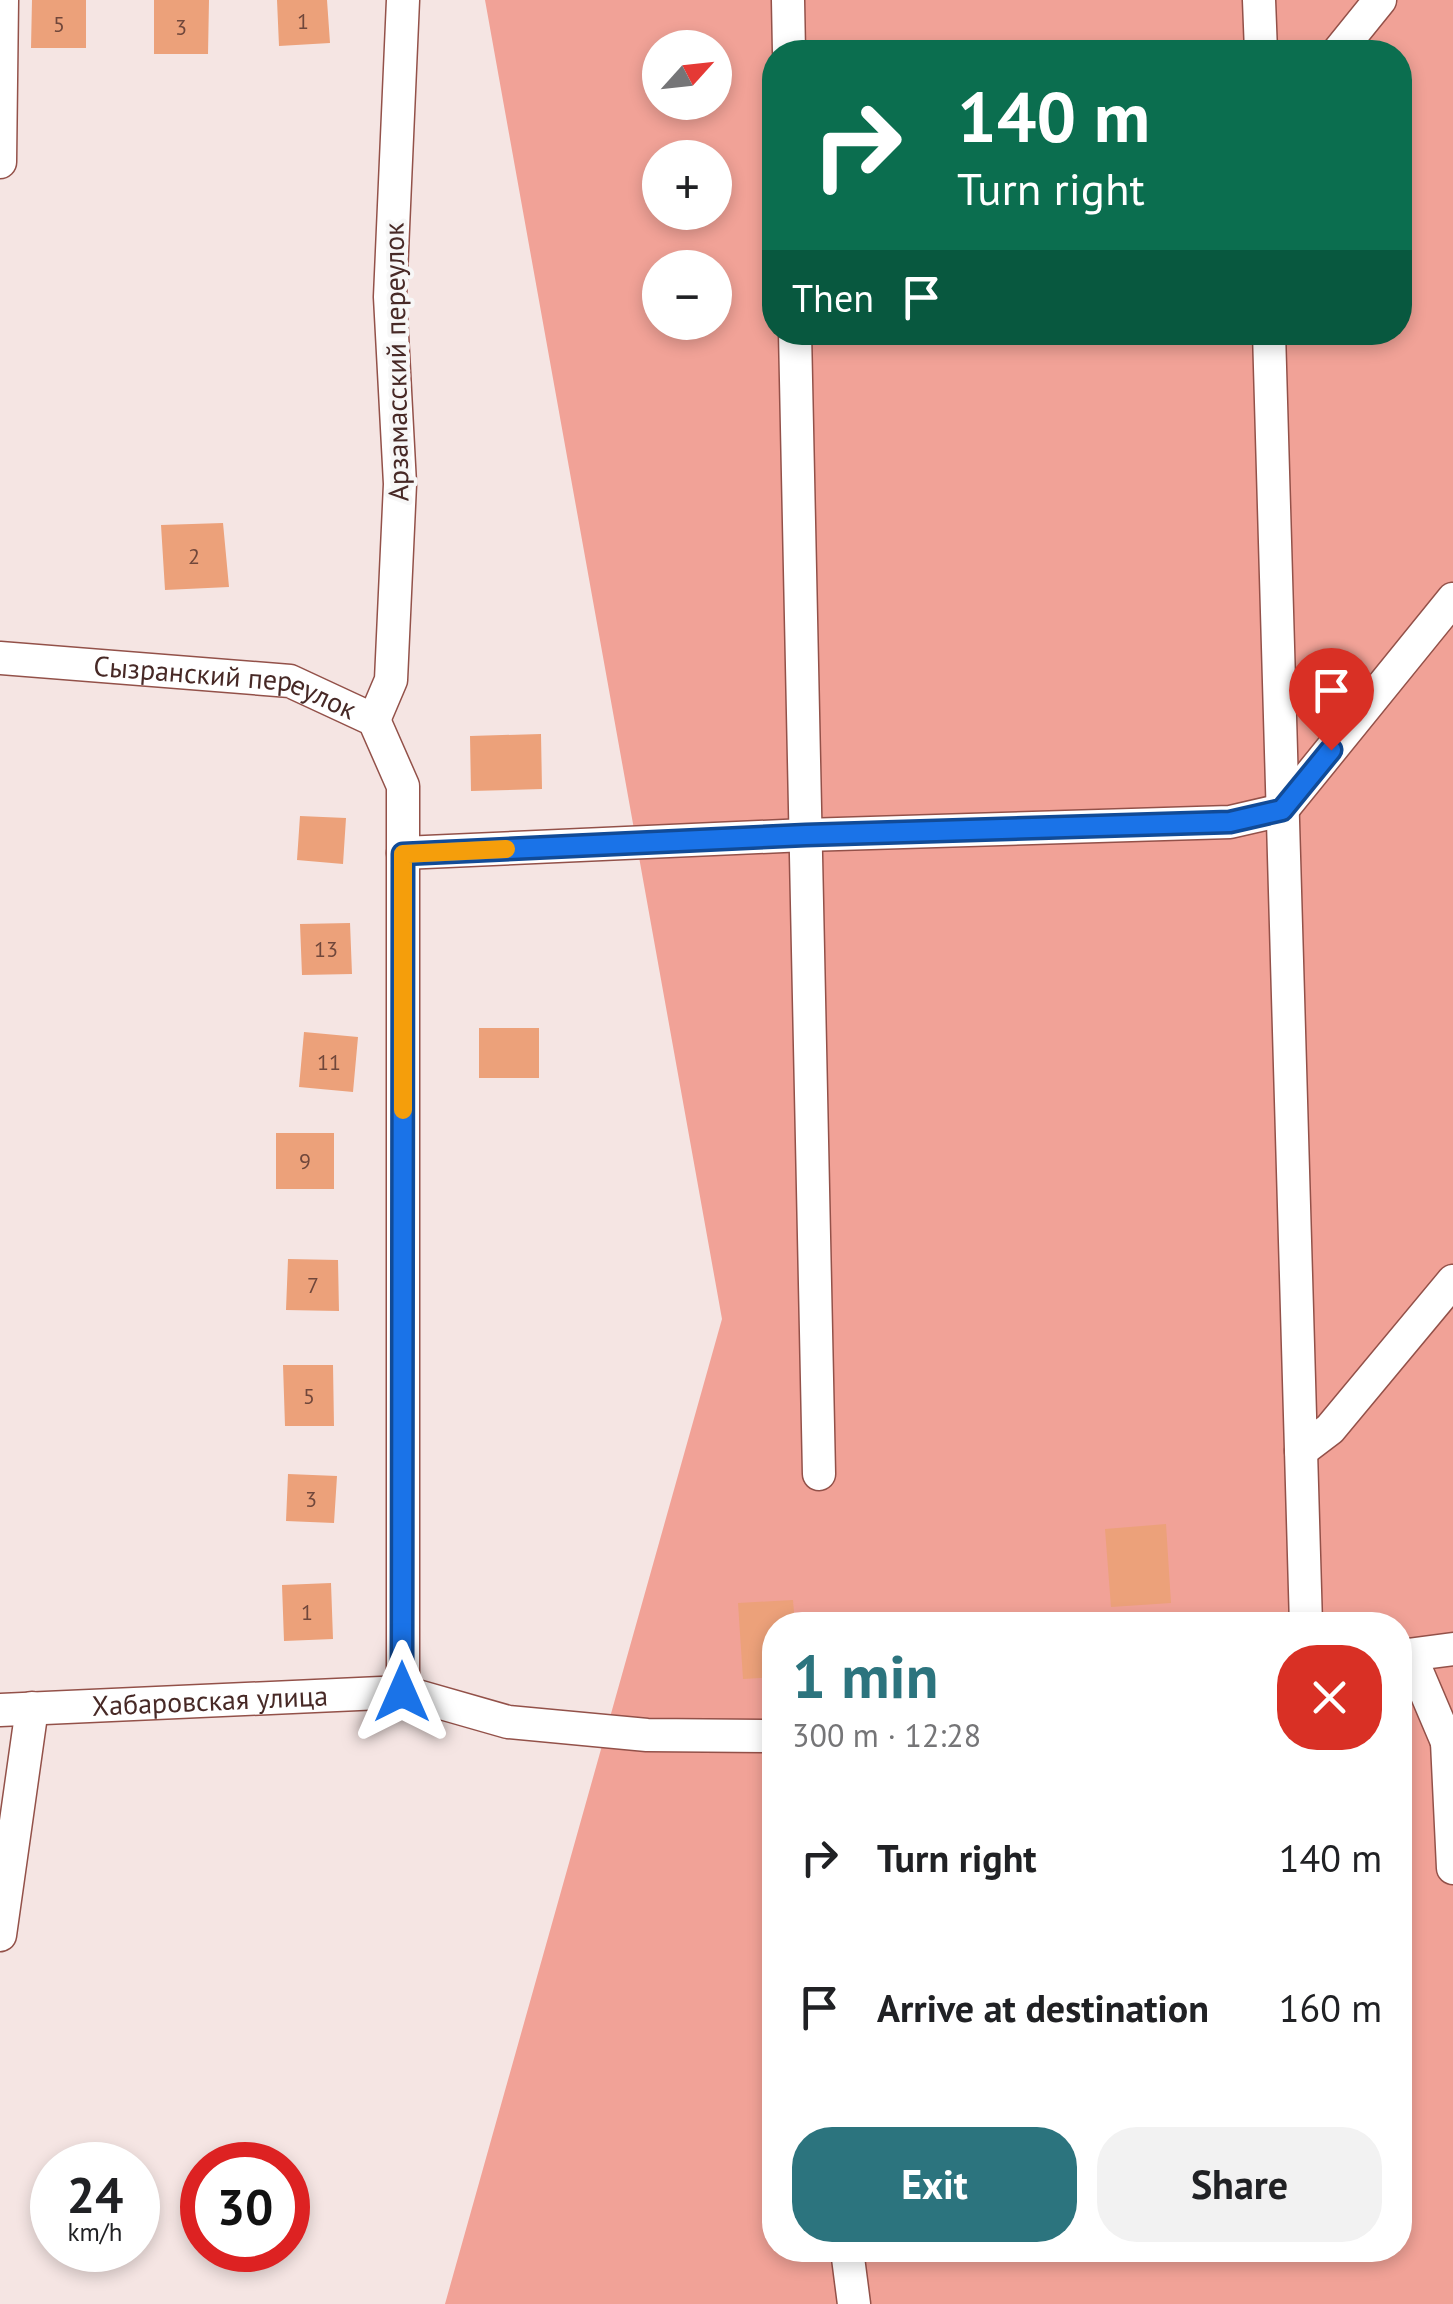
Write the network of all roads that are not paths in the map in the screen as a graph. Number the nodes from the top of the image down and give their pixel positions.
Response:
1 (2, 0) edge
2 (403, 0) edge
3 (788, 0) edge
4 (1259, 0) edge
5 (1380, 0) edge
6 (789, 40) edge
7 (1260, 40) edge
8 (1348, 40) edge
9 (0, 162) edge
10 (795, 345) edge
11 (1269, 345) edge
12 (1453, 599) edge
13 (0, 658) edge
14 (374, 720) junction
15 (1282, 810) junction
16 (806, 835) junction
17 (403, 854) junction
18 (1453, 1281) edge
19 (1301, 1452) junction
20 (819, 1474) dead end
21 (1306, 1612) edge
22 (1453, 1650) edge
23 (1412, 1654) edge
24 (1412, 1668) edge
25 (402, 1692) junction
26 (16, 1709) edge
27 (762, 1736) edge
28 (1450, 1741) edge
29 (1453, 1868) edge
30 (0, 1935) edge
31 (849, 2262) edge
32 (854, 2304) edge

1 - 9 street
2 - 14 street, Арзамасский переулок
3 - 6 street
4 - 7 street
5 - 8 street
10 - 16 street
11 - 15 street
12 - 15 street
13 - 14 street, Сызранский переулок
14 - 17 street, Сызранский переулок
15 - 16 street
15 - 19 street
16 - 17 street
16 - 20 street
17 - 25 street
18 - 19 street
19 - 21 street
22 - 23 street
24 - 28 street
25 - 26 street, Хабаровская улица
25 - 27 street, Хабаровская улица
26 - 30 street
28 - 29 street
31 - 32 street

